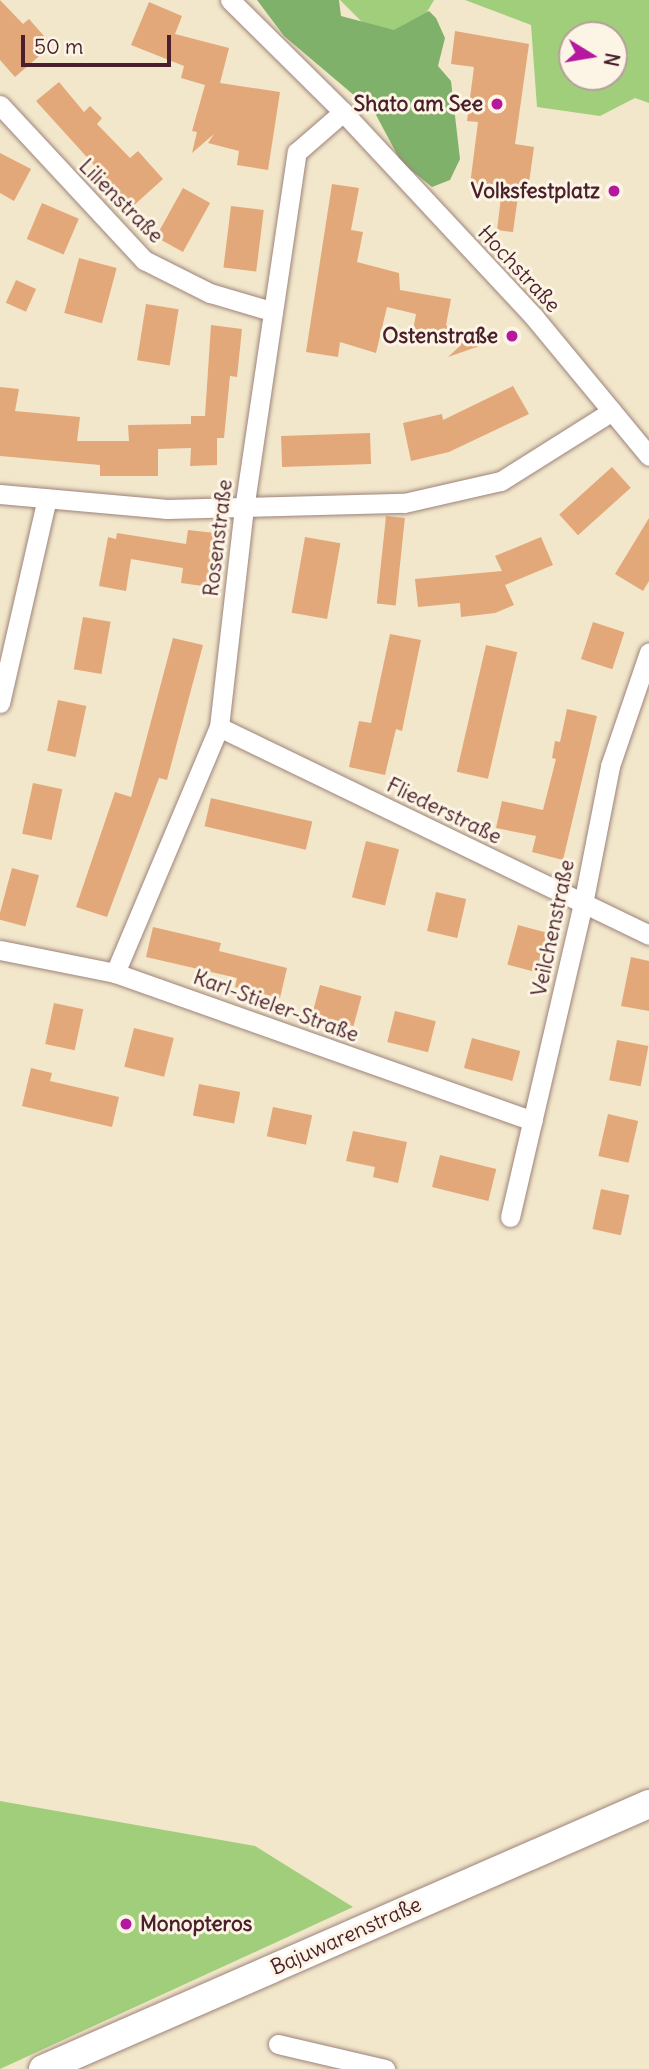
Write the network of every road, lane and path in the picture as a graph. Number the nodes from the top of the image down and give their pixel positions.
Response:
1 (230, 0) edge
2 (0, 105) edge
3 (343, 112) junction
4 (271, 311) junction
5 (612, 411) junction
6 (649, 456) edge
7 (0, 494) edge
8 (47, 498) junction
9 (244, 509) junction
10 (649, 652) edge
11 (0, 703) edge
12 (219, 727) junction
13 (583, 904) junction
14 (649, 935) edge
15 (0, 950) edge
16 (114, 972) junction
17 (533, 1121) junction
18 (510, 1217) dead end
19 (649, 1804) edge
20 (278, 2043) dead end
21 (43, 2069) edge
22 (385, 2069) edge

1 - 3 street, Hochstraße
2 - 4 street, Lilienstraße
3 - 4 street, Rosenstraße
3 - 5 street, Hochstraße
4 - 9 street, Rosenstraße
5 - 6 street, Hochstraße
5 - 9 street
7 - 8 street
8 - 9 street
8 - 11 street
9 - 12 street, Rosenstraße
10 - 13 street, Veilchenstraße
12 - 13 street, Fliederstraße
12 - 16 street, Rosenstraße
13 - 14 street, Fliederstraße
13 - 17 street, Veilchenstraße
15 - 16 street, Karl-Stieler-Straße
16 - 17 street, Karl-Stieler-Straße
17 - 18 street, Veilchenstraße
19 - 21 main road, Bajuwarenstraße
20 - 22 street

